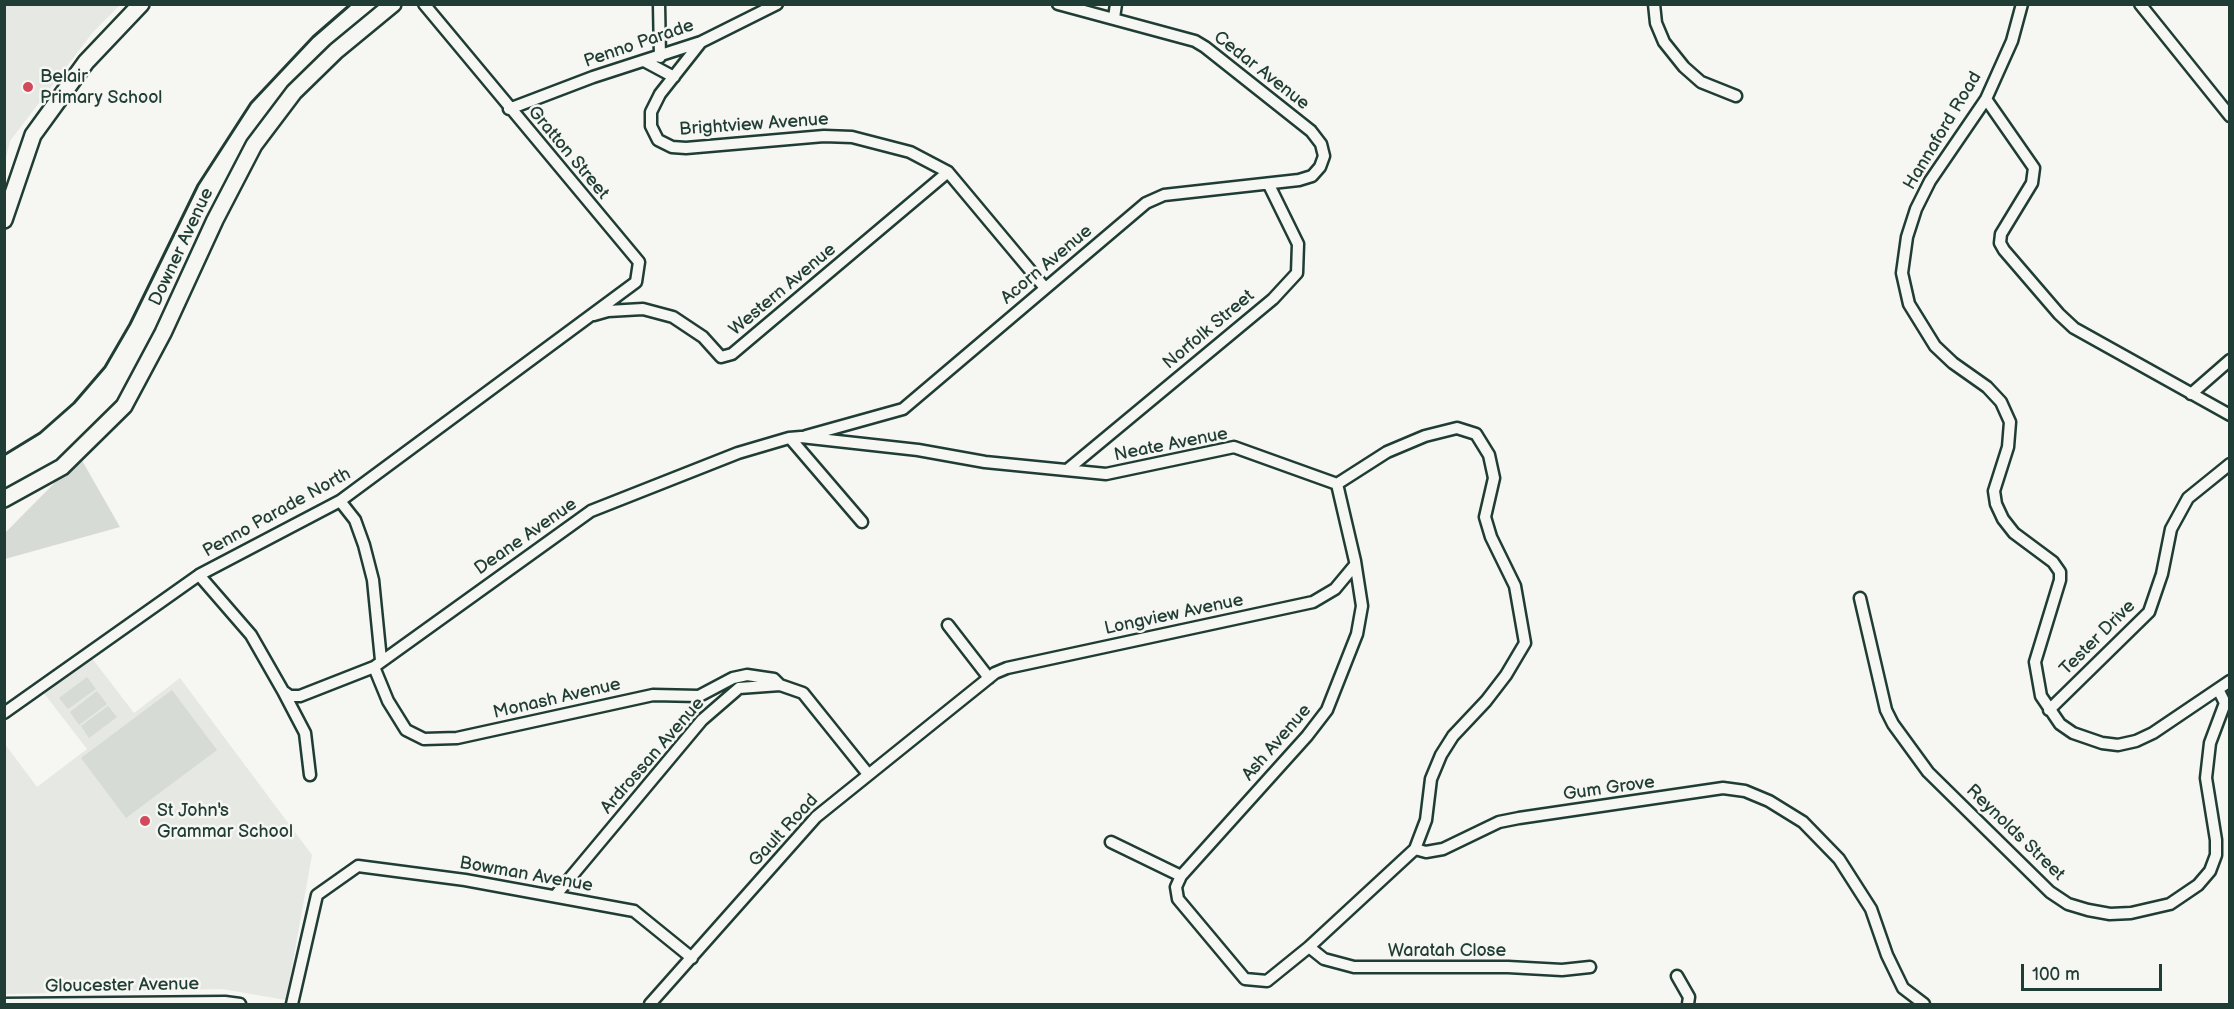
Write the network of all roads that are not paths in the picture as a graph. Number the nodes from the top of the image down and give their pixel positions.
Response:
1 (141, 4) edge
2 (393, 4) edge
3 (424, 4) edge
4 (658, 4) edge
5 (777, 4) edge
6 (1058, 4) edge
7 (1116, 4) edge
8 (1654, 4) edge
9 (2022, 4) edge
10 (2140, 4) edge
11 (1114, 18) junction
12 (701, 42) junction
13 (660, 57) junction
14 (646, 62) junction
15 (674, 77) junction
16 (1736, 96) dead end
17 (1986, 99) junction
18 (509, 109) junction
19 (2229, 116) edge
20 (1324, 156) joint
21 (948, 172) junction
22 (1269, 185) junction
23 (7, 198) edge
24 (4, 220) edge
25 (1045, 288) junction
26 (591, 315) junction
27 (2229, 360) edge
28 (2191, 394) junction
29 (2229, 415) edge
30 (793, 438) junction
31 (2229, 464) edge
32 (1067, 471) junction
33 (1337, 484) junction
34 (4, 499) edge
35 (340, 501) junction
36 (862, 522) dead end
37 (1355, 565) junction
38 (199, 575) junction
39 (1860, 598) dead end
40 (948, 625) dead end
41 (378, 663) junction
42 (989, 678) junction
43 (2229, 681) edge
44 (780, 685) junction
45 (2218, 689) junction
46 (283, 691) junction
47 (2049, 710) junction
48 (4, 713) edge
49 (868, 774) junction
50 (310, 775) dead end
51 (1111, 842) dead end
52 (1415, 849) junction
53 (1181, 876) junction
54 (555, 896) junction
55 (1309, 947) junction
56 (692, 958) junction
57 (1590, 967) dead end
58 (1677, 976) dead end
59 (164, 1003) edge
60 (4, 1004) edge
61 (240, 1005) edge
62 (292, 1005) edge
63 (650, 1005) edge
64 (1688, 1005) edge
65 (1924, 1005) edge

1 - 23 street
2 - 34 street, Downer Avenue
3 - 18 street, Gratton Street
4 - 13 street
5 - 12 street, Penno Parade
6 - 11 street, Cedar Avenue
7 - 11 street
8 - 16 street
9 - 17 street, Hannaford Road
10 - 19 street
11 - 20 street, Cedar Avenue
12 - 13 street, Penno Parade
12 - 15 street, Brightview Avenue
13 - 14 street, Penno Parade
14 - 15 street
14 - 18 street, Penno Parade
15 - 21 street, Brightview Avenue
17 - 28 street
17 - 47 street, Hannaford Road
18 - 26 street, Gratton Street
20 - 22 street, Acorn Avenue
21 - 25 street, Brightview Avenue
21 - 26 street, Western Avenue
22 - 25 street, Acorn Avenue
22 - 32 street, Norfolk Street
23 - 24 street
25 - 30 street, Acorn Avenue
26 - 35 street, Penno Parade North
27 - 28 street
28 - 29 street
30 - 32 street, Neate Avenue
30 - 36 street
30 - 41 street, Deane Avenue
31 - 47 street, Tester Drive
32 - 33 street, Neate Avenue
33 - 37 street, Ash Avenue
33 - 52 street
35 - 38 street, Penno Parade North
35 - 41 street, Monash Avenue
37 - 42 street, Longview Avenue
37 - 53 street, Ash Avenue
38 - 46 street
38 - 48 street, Penno Parade North
39 - 45 street, Reynolds Street
40 - 42 street
41 - 44 street, Monash Avenue
41 - 46 street, Deane Avenue
42 - 49 street, Gault Road
43 - 45 street, Hannaford Road
44 - 49 street, Ardrossan Avenue
44 - 54 street, Ardrossan Avenue
45 - 47 street, Hannaford Road
46 - 50 street
49 - 56 street, Gault Road
51 - 53 street
52 - 55 street
52 - 65 street, Gum Grove
53 - 55 street
54 - 56 street, Bowman Avenue
54 - 62 street, Bowman Avenue
55 - 57 street, Waratah Close
56 - 63 street, Gault Road
58 - 64 street
59 - 60 street, Gloucester Avenue
59 - 61 street, Gloucester Avenue

